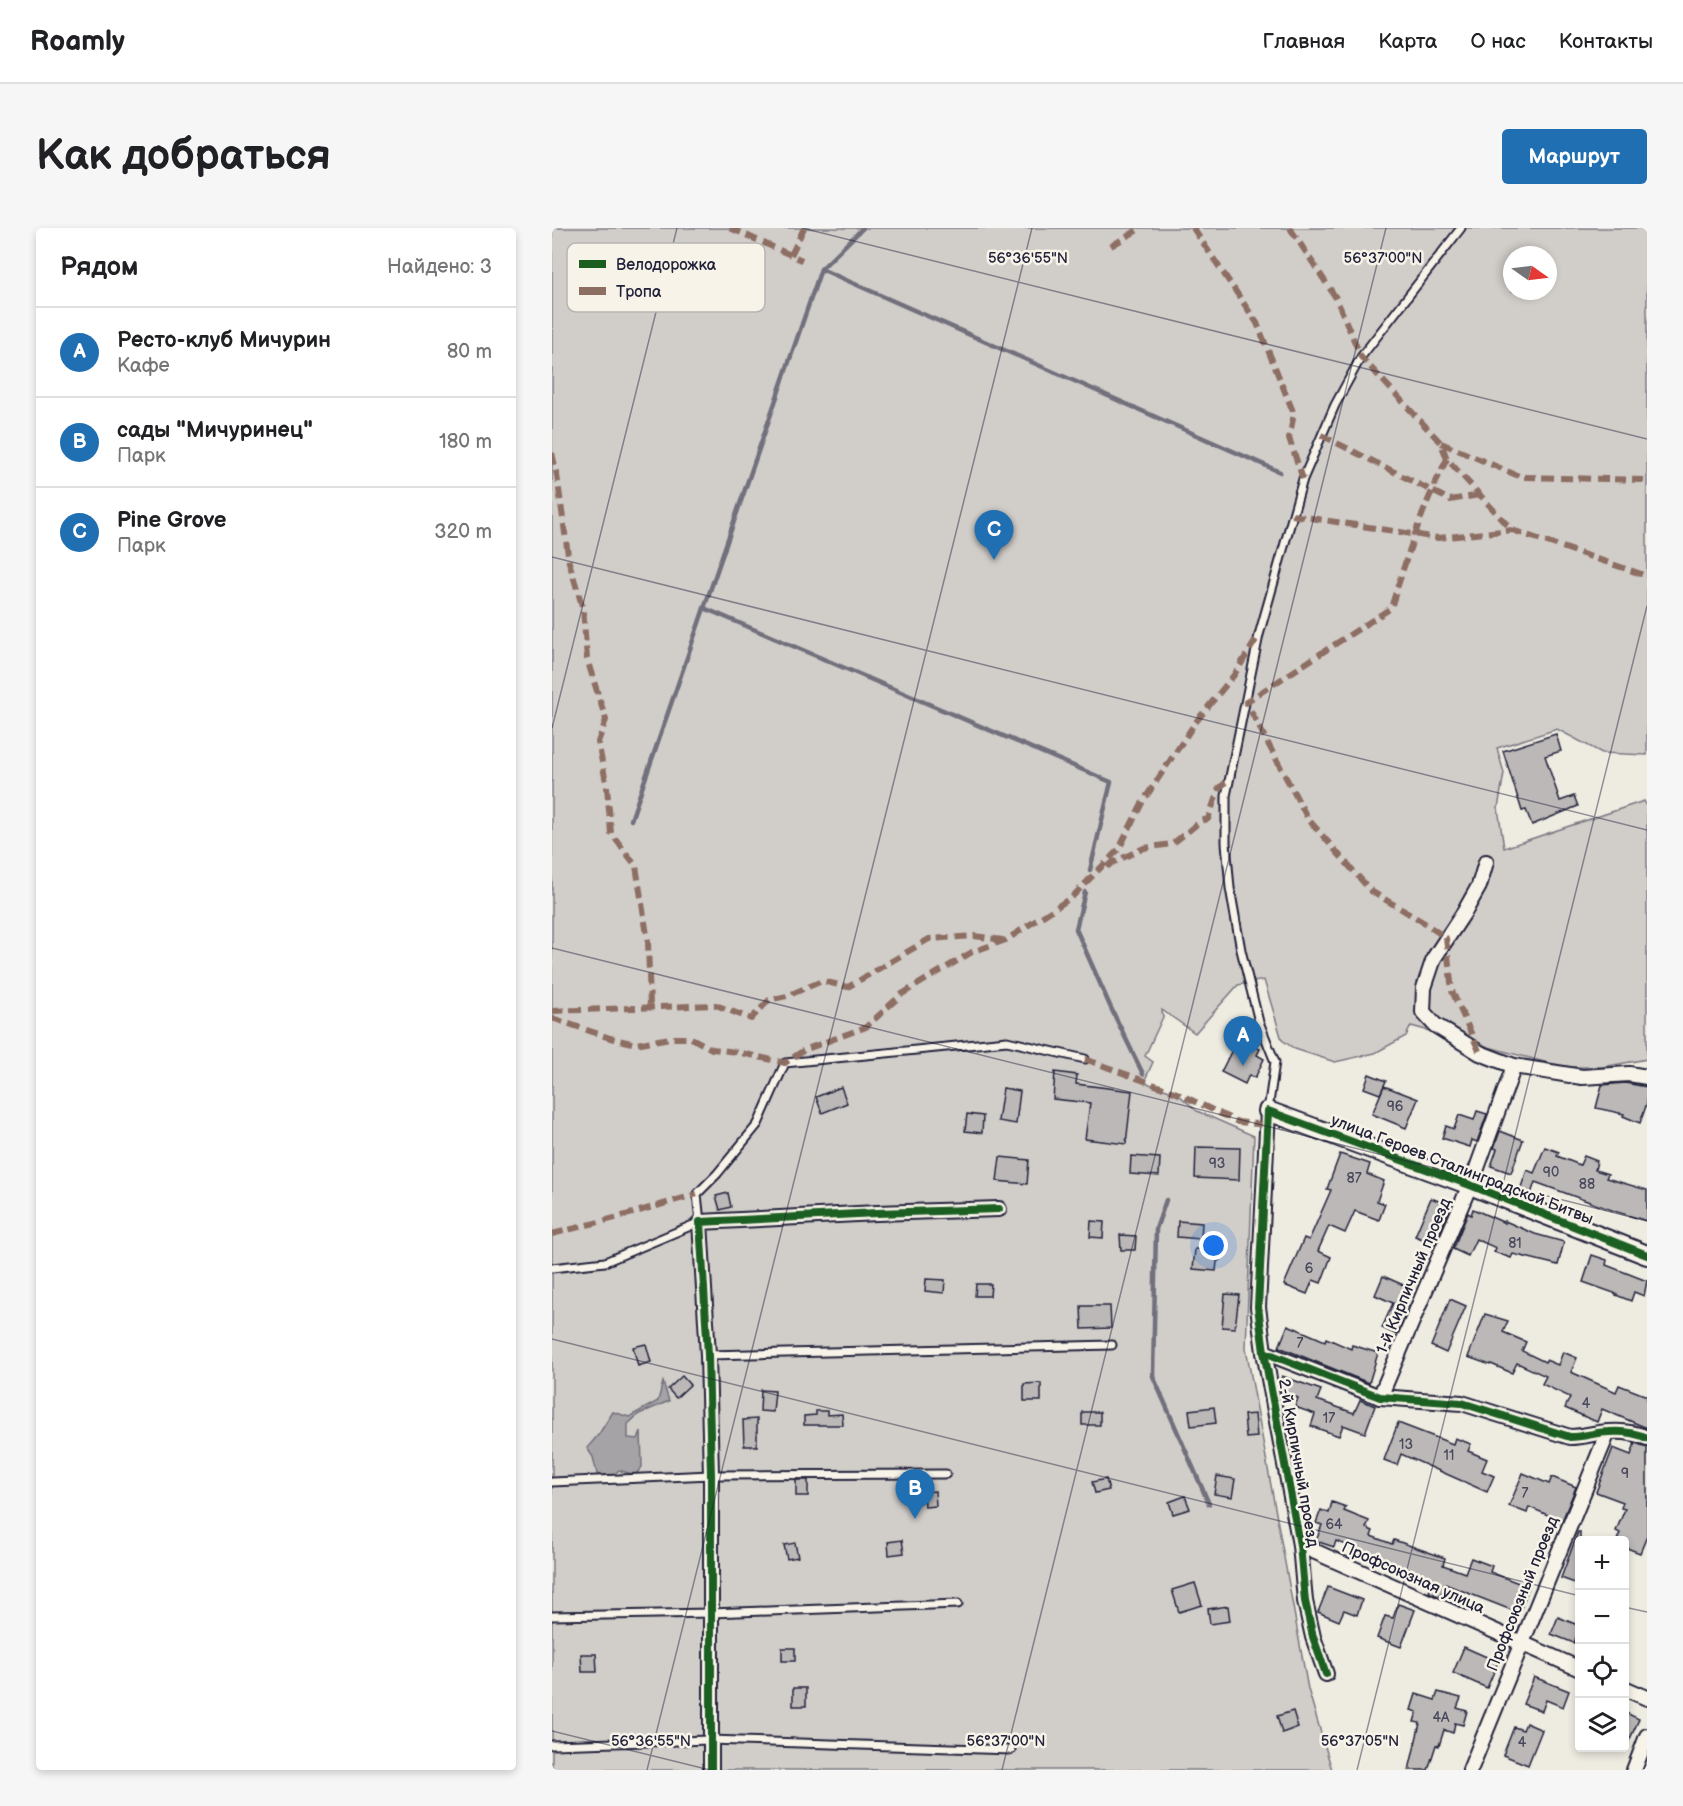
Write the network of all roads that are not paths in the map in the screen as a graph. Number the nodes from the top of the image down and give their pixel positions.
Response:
1 (1461, 228) edge
2 (1486, 862) dead end
3 (1085, 1059) dead end
4 (1514, 1066) junction
5 (1647, 1077) edge
6 (1268, 1111) junction
7 (1470, 1185) junction
8 (999, 1209) dead end
9 (700, 1222) junction
10 (1647, 1255) edge
11 (552, 1268) edge
12 (1112, 1345) dead end
13 (1264, 1352) junction
14 (708, 1355) junction
15 (1380, 1397) junction
16 (1608, 1432) junction
17 (1647, 1438) edge
18 (711, 1474) junction
19 (946, 1474) dead end
20 (552, 1482) edge
21 (1300, 1545) junction
22 (958, 1604) dead end
23 (711, 1613) junction
24 (552, 1616) edge
25 (1521, 1644) junction
26 (1575, 1667) edge
27 (1326, 1674) dead end
28 (1629, 1690) edge
29 (1647, 1698) edge
30 (1647, 1736) edge
31 (711, 1740) junction
32 (552, 1745) edge
33 (1011, 1750) dead end
34 (711, 1770) edge
35 (1470, 1770) edge
36 (1634, 1770) edge

1 - 6 lane
2 - 4 street
3 - 9 lane
4 - 5 street
4 - 7 street, 1-й Кирпичный проезд
6 - 7 street, улица Героев Сталинградской Битвы
6 - 13 street, 2-й Кирпичный проезд
7 - 10 street, улица Героев Сталинградской Битвы
7 - 15 street, 1-й Кирпичный проезд
8 - 9 street
9 - 11 lane
9 - 14 street
12 - 14 lane
13 - 15 street
13 - 21 street, 2-й Кирпичный проезд
14 - 18 street
15 - 16 street
16 - 17 street
16 - 25 street, Профсоюзный проезд
18 - 19 lane
18 - 20 lane
18 - 23 street
21 - 25 street, Профсоюзная улица
21 - 27 street, 2-й Кирпичный проезд
22 - 23 lane
23 - 24 lane
23 - 31 street
25 - 26 street, Профсоюзная улица
25 - 35 street, Профсоюзный проезд
28 - 29 street
30 - 36 street
31 - 32 lane
31 - 33 lane
31 - 34 street

